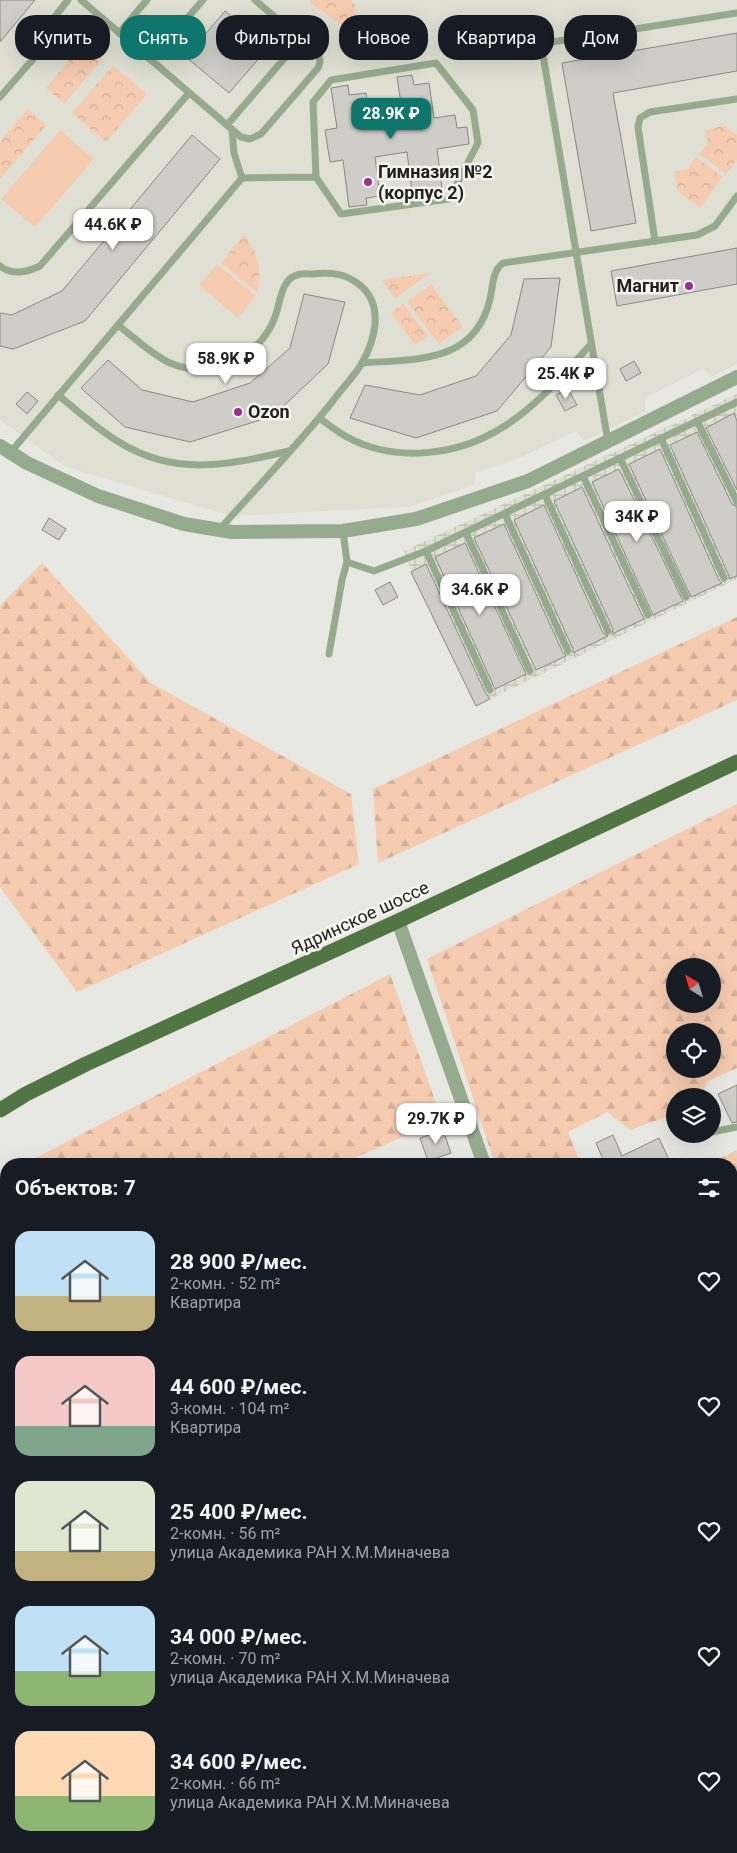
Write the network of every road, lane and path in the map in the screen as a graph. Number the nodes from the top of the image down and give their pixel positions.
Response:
1 (68, 0) edge
2 (81, 0) edge
3 (147, 0) edge
4 (203, 0) edge
5 (255, 0) edge
6 (737, 13) edge
7 (190, 15) edge
8 (272, 15) edge
9 (119, 33) joint
10 (151, 60) edge
11 (283, 60) edge
12 (320, 60) edge
13 (189, 93) junction
14 (0, 97) edge
15 (737, 99) edge
16 (230, 127) junction
17 (242, 178) junction
18 (316, 178) junction
19 (737, 196) edge
20 (655, 241) junction
21 (576, 253) junction
22 (0, 266) edge
23 (118, 326) junction
24 (591, 344) junction
25 (362, 363) junction
26 (737, 378) edge
27 (58, 395) junction
28 (737, 402) edge
29 (319, 418) junction
30 (697, 421) junction
31 (661, 438) junction
32 (608, 442) junction
33 (5, 450) edge
34 (289, 451) junction
35 (620, 458) junction
36 (583, 476) junction
37 (545, 495) junction
38 (737, 502) edge
39 (505, 514) junction
40 (219, 530) junction
41 (343, 531) junction
42 (466, 533) junction
43 (426, 551) junction
44 (347, 562) junction
45 (724, 578) dead end
46 (686, 597) dead end
47 (648, 615) dead end
48 (608, 631) dead end
49 (568, 651) dead end
50 (329, 654) dead end
51 (530, 671) dead end
52 (490, 690) dead end
53 (737, 762) edge
54 (398, 921) junction
55 (0, 1110) edge
56 (737, 1127) edge
57 (721, 1130) edge
58 (482, 1158) edge

1 - 14 lane
2 - 9 lane
3 - 9 lane
4 - 7 lane
5 - 8 lane
6 - 21 lane
10 - 13 lane
11 - 16 lane
12 - 16 lane
13 - 16 lane
13 - 22 lane
15 - 20 lane
16 - 17 lane
17 - 18 lane
17 - 23 lane
18 - 18 lane
19 - 20 lane
20 - 21 lane
21 - 24 lane
21 - 25 lane
23 - 25 lane
23 - 27 lane
24 - 29 lane
24 - 32 lane
25 - 29 lane
26 - 32 street
27 - 33 lane
27 - 34 lane
28 - 30 lane
29 - 34 lane
30 - 31 lane
30 - 38 lane
31 - 35 lane
31 - 45 lane
32 - 41 street
33 - 40 street
34 - 40 lane
35 - 36 lane
35 - 46 lane
36 - 37 lane
36 - 47 lane
37 - 39 lane
37 - 48 lane
39 - 42 lane
39 - 49 lane
40 - 41 street
41 - 44 lane
42 - 43 lane
42 - 51 lane
43 - 44 lane
43 - 52 lane
44 - 50 lane
53 - 54 main road, Ядринское шоссе
54 - 55 main road, Ядринское шоссе
54 - 58 street
56 - 57 lane

